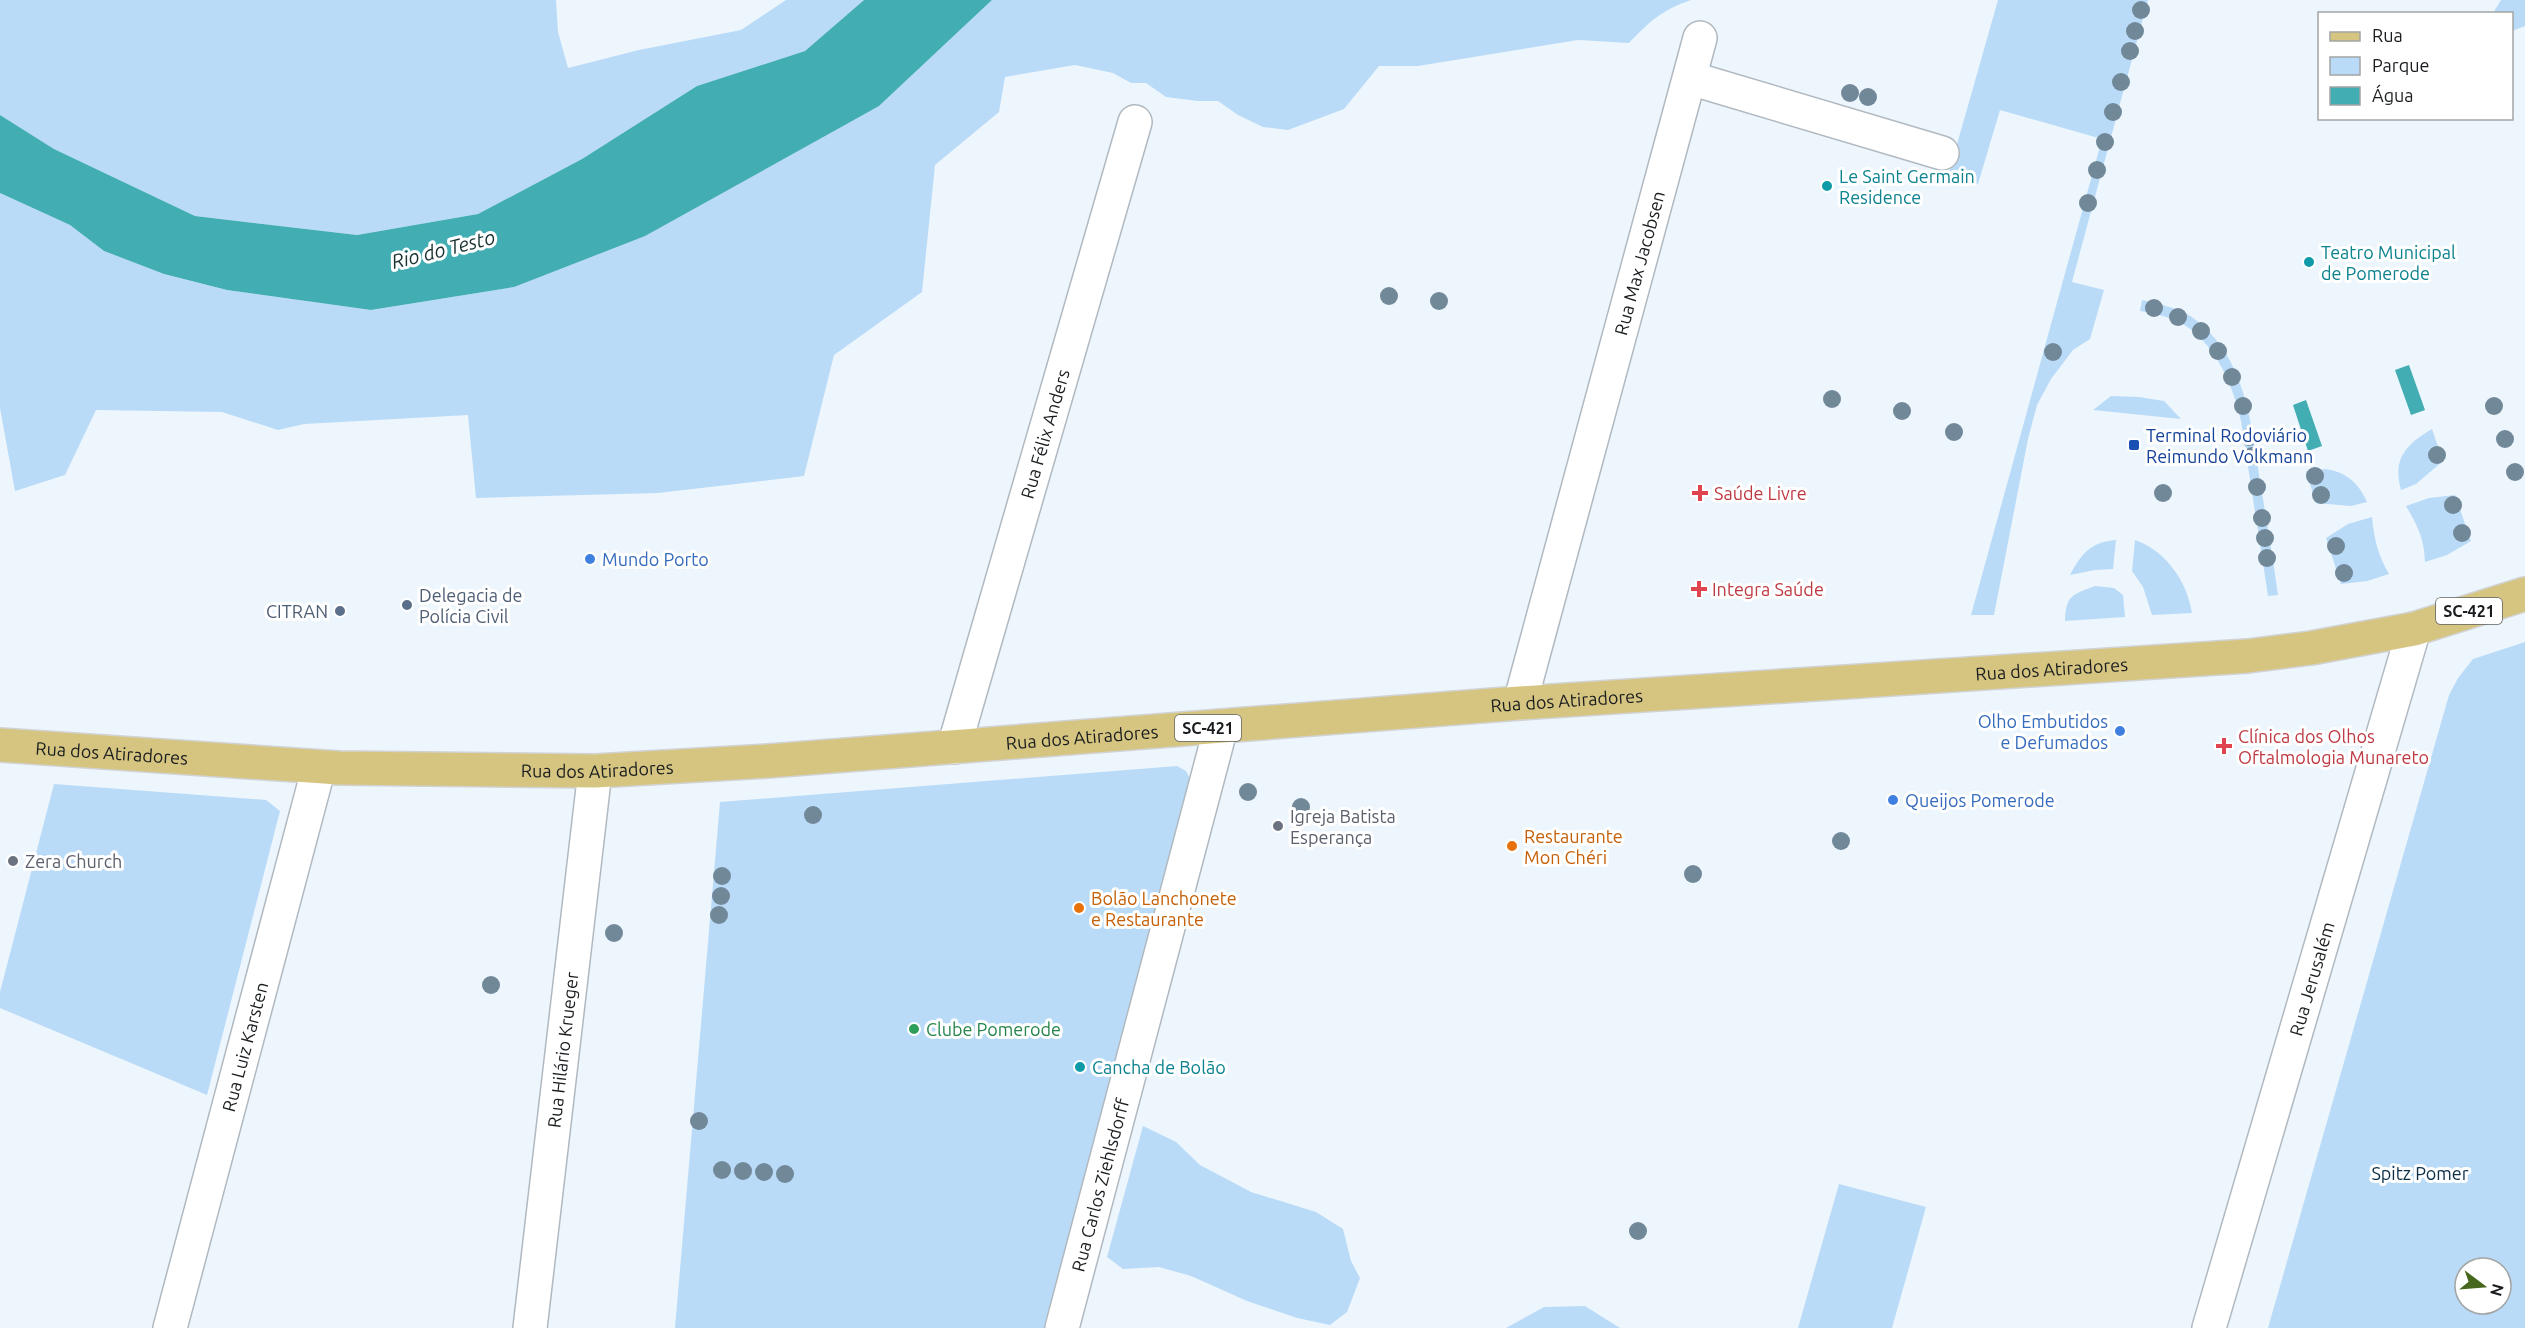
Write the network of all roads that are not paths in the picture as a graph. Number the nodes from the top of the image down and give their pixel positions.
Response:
1 (1700, 38) dead end
2 (1689, 78) junction
3 (1135, 122) dead end
4 (1942, 153) dead end
5 (2525, 594) edge
6 (2414, 629) junction
7 (1521, 703) junction
8 (1221, 727) junction
9 (0, 745) edge
10 (954, 747) junction
11 (319, 767) junction
12 (596, 771) junction
13 (170, 1328) edge
14 (530, 1328) edge
15 (1062, 1328) edge
16 (2209, 1328) edge

1 - 2 street, Rua Max Jacobsen
2 - 4 street
2 - 7 street, Rua Max Jacobsen
3 - 10 street, Rua Félix Anders
5 - 6 main road, SC-421
6 - 7 main road, Rua dos Atiradores / SC-421
6 - 16 street, Rua Jerusalém
7 - 8 main road, Rua dos Atiradores / SC-421
8 - 10 main road, Rua dos Atiradores / SC-421
8 - 15 street, Rua Carlos Ziehlsdorff
9 - 11 main road, Rua dos Atiradores / SC-421
10 - 12 main road, Rua dos Atiradores / SC-421
11 - 12 main road, Rua dos Atiradores / SC-421
11 - 13 street, Rua Luiz Karsten
12 - 14 street, Rua Hilário Krueger

